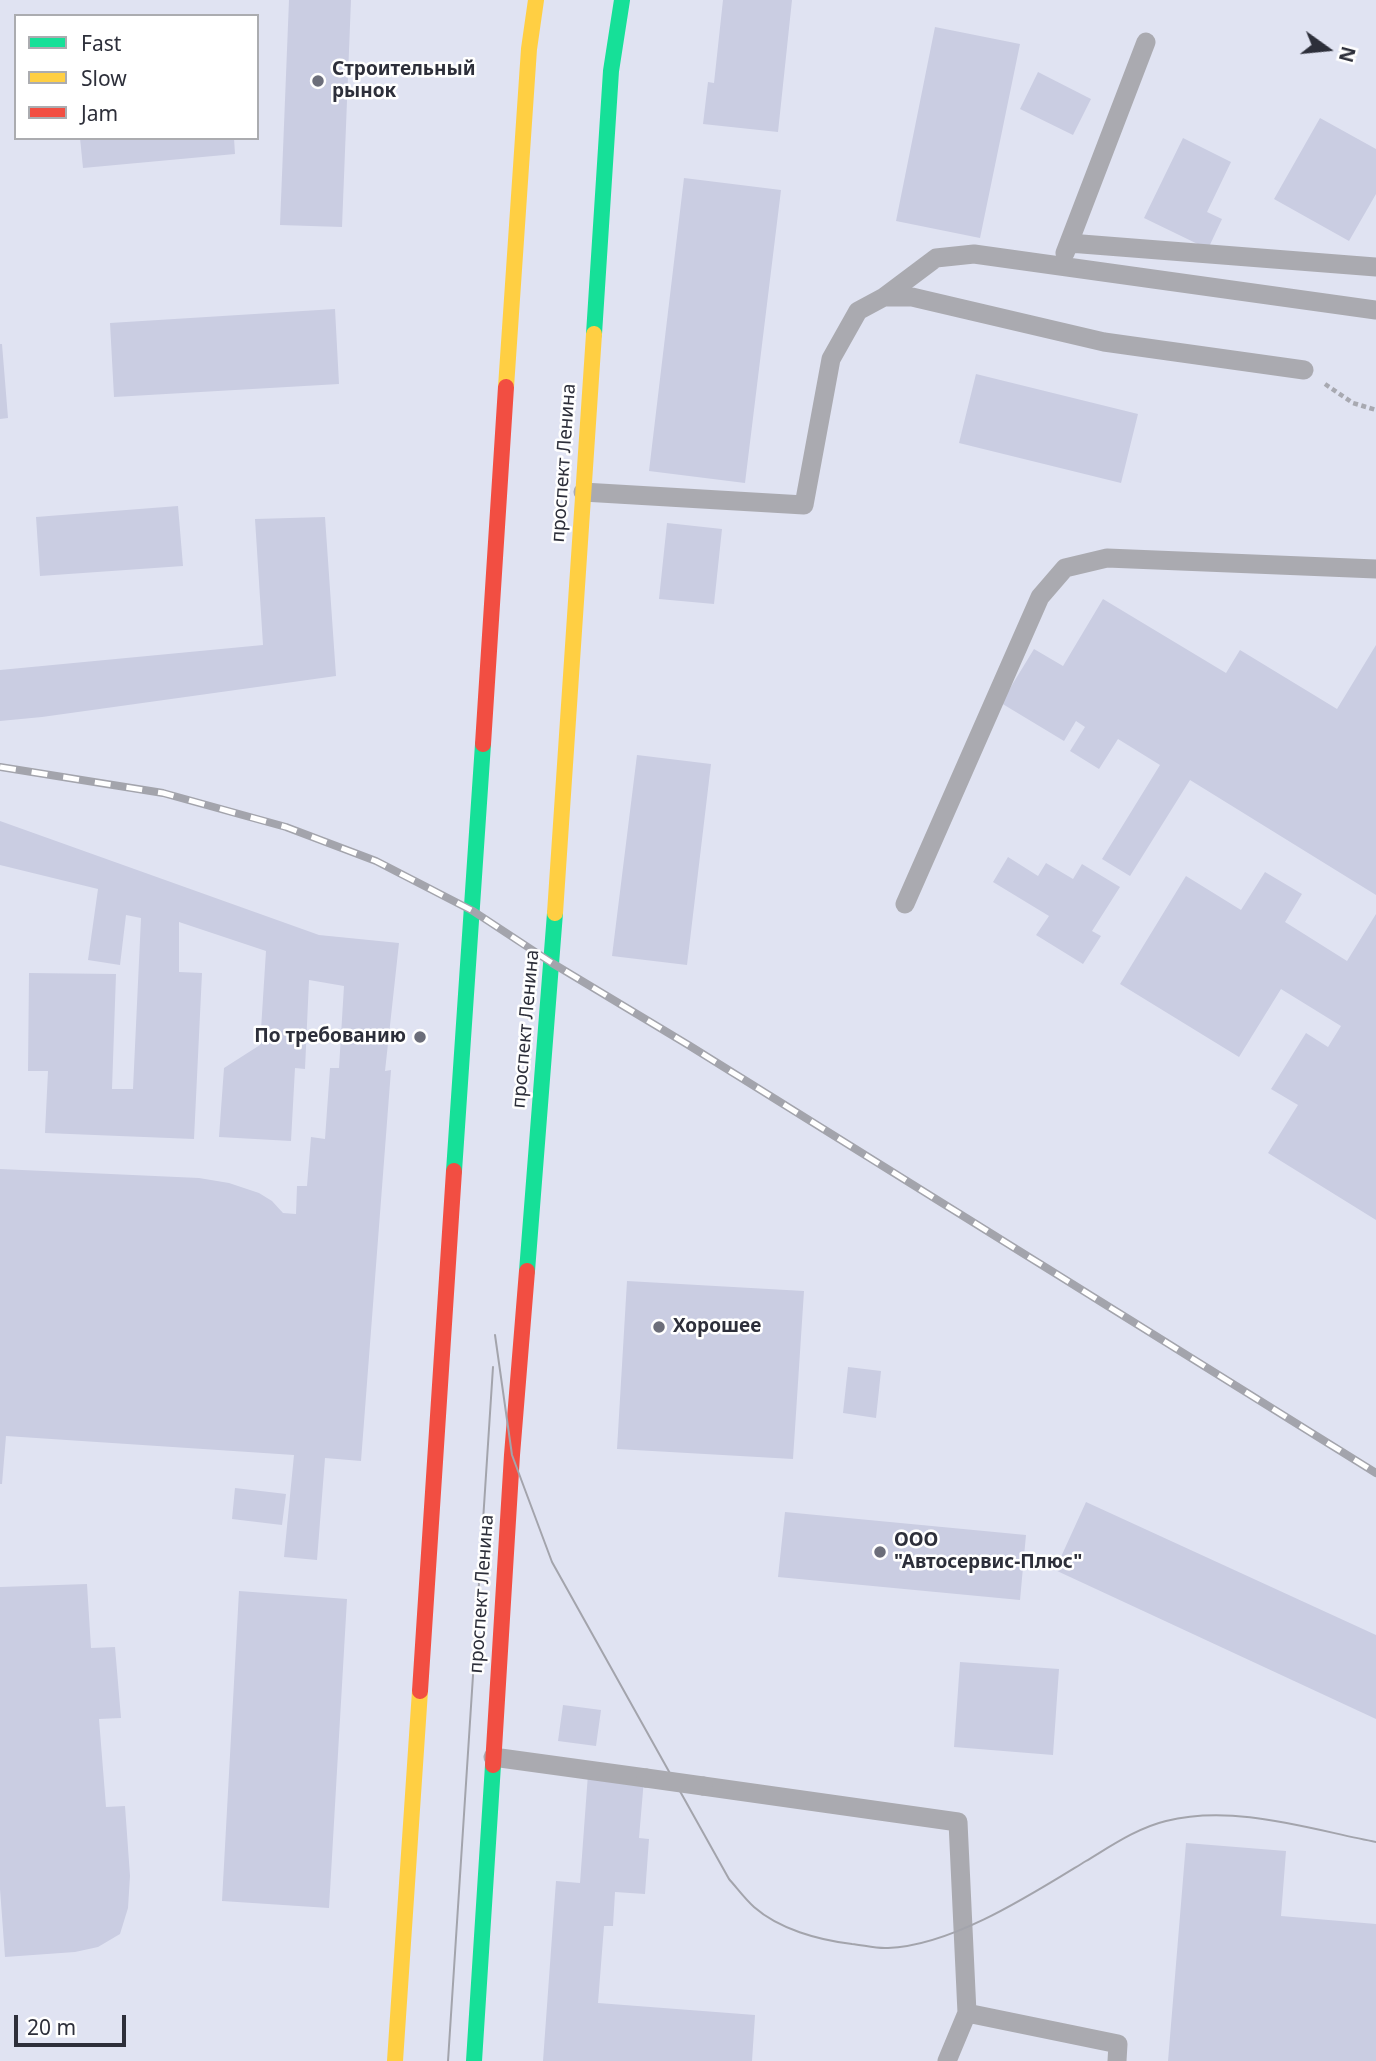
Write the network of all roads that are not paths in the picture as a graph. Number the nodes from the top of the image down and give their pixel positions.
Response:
1 (536, 0) edge
2 (622, 0) edge
3 (1146, 42) dead end
4 (1069, 243) junction
5 (1061, 266) junction
6 (1376, 267) edge
7 (884, 297) junction
8 (1376, 310) edge
9 (1304, 370) road end
10 (583, 492) junction
11 (1376, 569) edge
12 (905, 904) dead end
13 (493, 1757) junction
14 (967, 2013) junction
15 (395, 2061) edge
16 (474, 2061) edge
17 (947, 2061) edge
18 (1117, 2061) edge

1 - 15 main road
2 - 10 main road, проспект Ленина
3 - 4 lane
4 - 5 lane
4 - 6 lane
5 - 7 lane
5 - 8 lane
7 - 9 lane
7 - 10 lane
10 - 13 main road, проспект Ленина
11 - 12 lane
13 - 14 lane, bridge
13 - 16 main road, проспект Ленина
14 - 17 lane
14 - 18 lane

